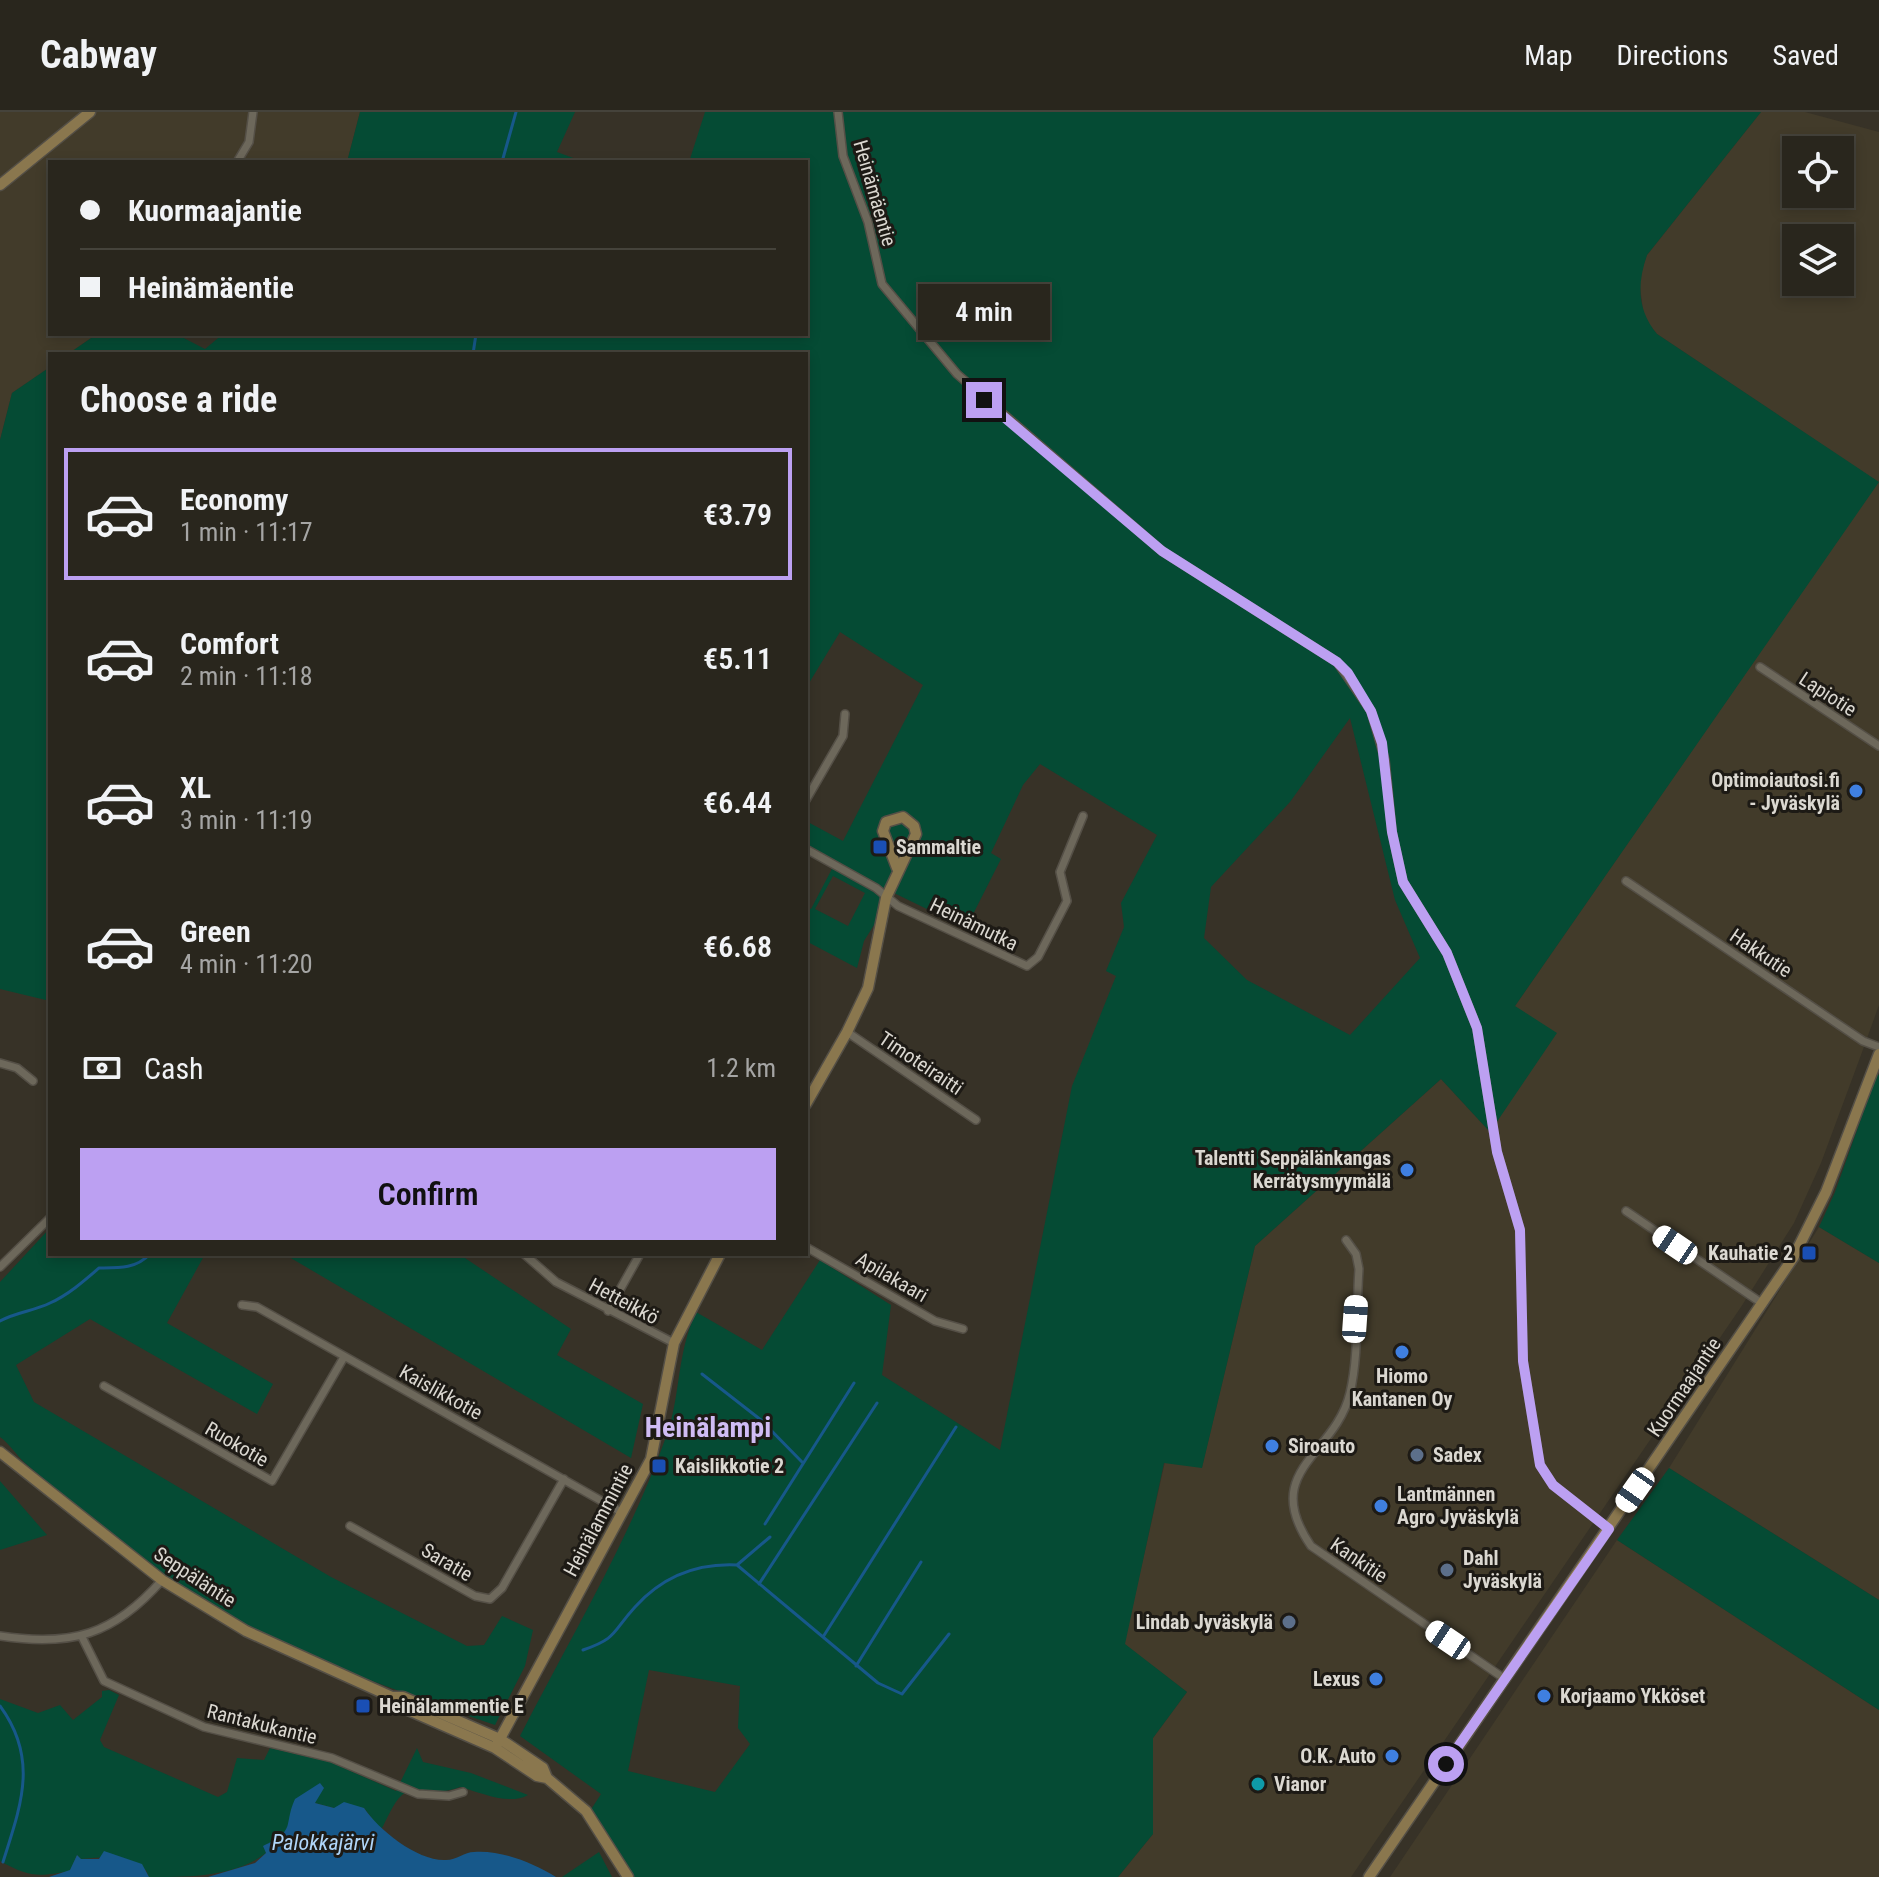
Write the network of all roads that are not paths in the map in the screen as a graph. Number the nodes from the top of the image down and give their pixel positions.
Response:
1 (90, 112) edge
2 (253, 112) edge
3 (838, 112) edge
4 (238, 160) edge
5 (0, 185) edge
6 (1760, 667) dead end
7 (845, 714) dead end
8 (1879, 746) edge
9 (808, 797) edge
10 (1083, 816) dead end
11 (808, 850) edge
12 (897, 868) junction
13 (1626, 881) dead end
14 (886, 898) junction
15 (847, 1032) junction
16 (1879, 1047) edge
17 (1879, 1054) edge
18 (0, 1063) edge
19 (33, 1081) dead end
20 (808, 1100) edge
21 (976, 1120) dead end
22 (1626, 1211) dead end
23 (48, 1220) edge
24 (1346, 1240) dead end
25 (808, 1248) edge
26 (526, 1256) edge
27 (639, 1256) edge
28 (719, 1256) edge
29 (0, 1267) edge
30 (1763, 1304) junction
31 (242, 1305) dead end
32 (608, 1311) junction
33 (963, 1329) dead end
34 (674, 1343) junction
35 (344, 1357) junction
36 (104, 1386) dead end
37 (0, 1452) edge
38 (564, 1479) junction
39 (623, 1513) junction
40 (350, 1526) dead end
41 (1609, 1529) junction
42 (162, 1580) junction
43 (0, 1636) edge
44 (82, 1637) junction
45 (1505, 1679) junction
46 (498, 1743) junction
47 (463, 1792) dead end
48 (628, 1877) edge
49 (1369, 1877) edge

1 - 5 street
2 - 4 street
3 - 41 street, Heinämäentie
6 - 8 street, Lapiotie
7 - 9 street
10 - 14 street, Heinämutka
11 - 14 street
12 - 12 street
12 - 14 street
13 - 16 street, Hakkutie
14 - 15 street
15 - 20 street
15 - 21 street, Timoteiraitti
17 - 30 street, Kuormaajantie
18 - 19 street
22 - 30 street
23 - 29 street
24 - 45 street, Kankitie
25 - 33 street, Apilakaari
26 - 32 street, Hetteikkö
27 - 32 street
28 - 34 street, Heinälammintie
30 - 41 street, Kuormaajantie
31 - 35 street, Kaislikkotie
32 - 34 street, Hetteikkö
34 - 39 street, Heinälammintie
35 - 36 street, Ruokotie
35 - 38 street, Kaislikkotie
37 - 42 street, Seppäläntie
38 - 39 street, Kaislikkotie
38 - 40 street, Saratie
39 - 46 street, Heinälammintie
41 - 45 street, Kuormaajantie
42 - 44 street
42 - 46 street, Seppäläntie
43 - 44 street
44 - 47 street, Rantakukantie
45 - 49 street, Kuormaajantie
46 - 48 street, Seppäläntie

